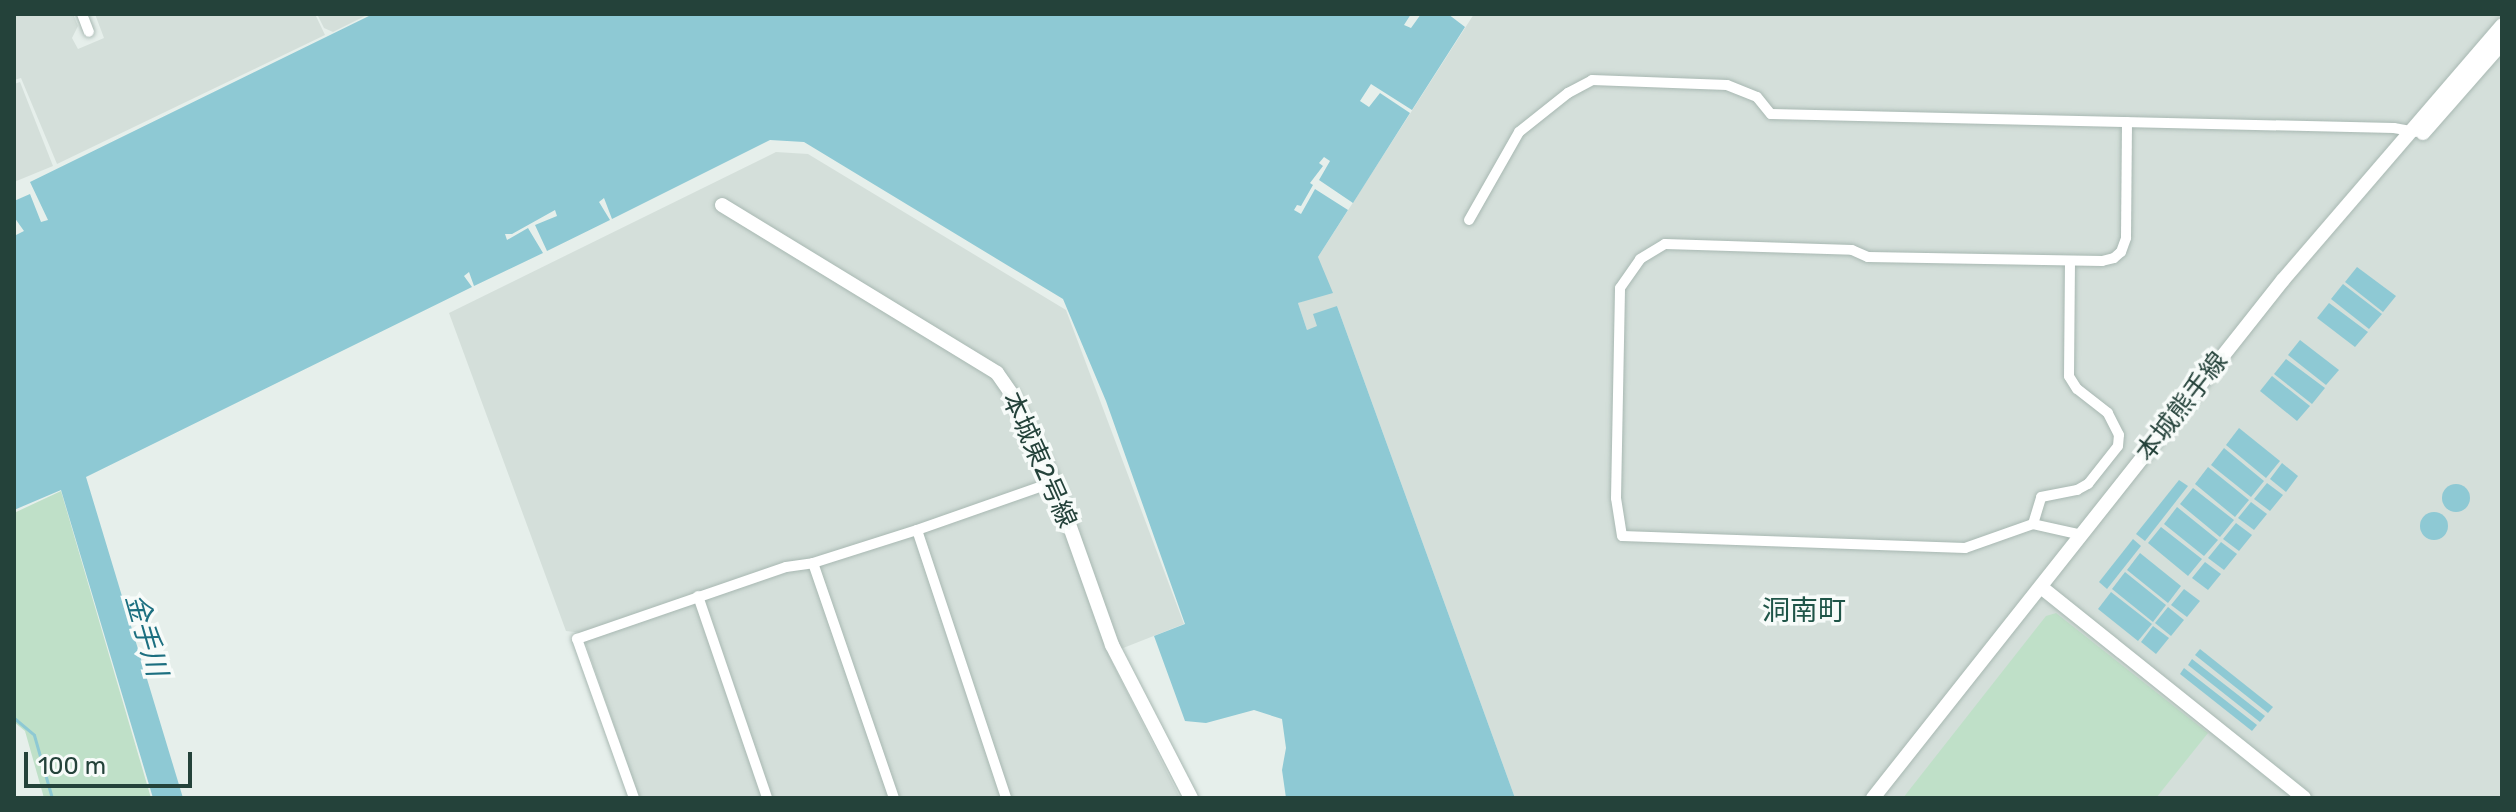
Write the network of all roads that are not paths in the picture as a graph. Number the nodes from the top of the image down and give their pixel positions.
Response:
1 (82, 14) edge
2 (2502, 25) edge
3 (89, 32) dead end
4 (2502, 43) edge
5 (2127, 122) junction
6 (2417, 132) junction
7 (722, 205) dead end
8 (1469, 220) dead end
9 (2070, 261) junction
10 (1054, 482) junction
11 (2033, 524) junction
12 (917, 530) junction
13 (2082, 535) junction
14 (813, 563) junction
15 (2044, 590) junction
16 (698, 596) junction
17 (634, 798) edge
18 (767, 798) edge
19 (894, 798) edge
20 (1006, 798) edge
21 (1191, 798) edge
22 (1873, 798) edge
23 (1885, 798) edge
24 (2304, 798) edge

1 - 3 street
2 - 6 main road, 本城熊手線
4 - 6 main road, 本城熊手線
5 - 6 street
5 - 8 street
5 - 9 street
6 - 13 main road, 本城熊手線
6 - 15 main road, 本城熊手線
7 - 10 main road, 本城東2号線
9 - 11 street
9 - 11 street
10 - 12 street
10 - 21 main road, 本城東2号線
11 - 13 street
12 - 14 street
12 - 20 street
13 - 15 main road, 本城熊手線
14 - 16 street
14 - 19 street
15 - 22 main road, 本城熊手線
15 - 23 main road, 本城熊手線
15 - 24 main road
16 - 17 street
16 - 18 street

